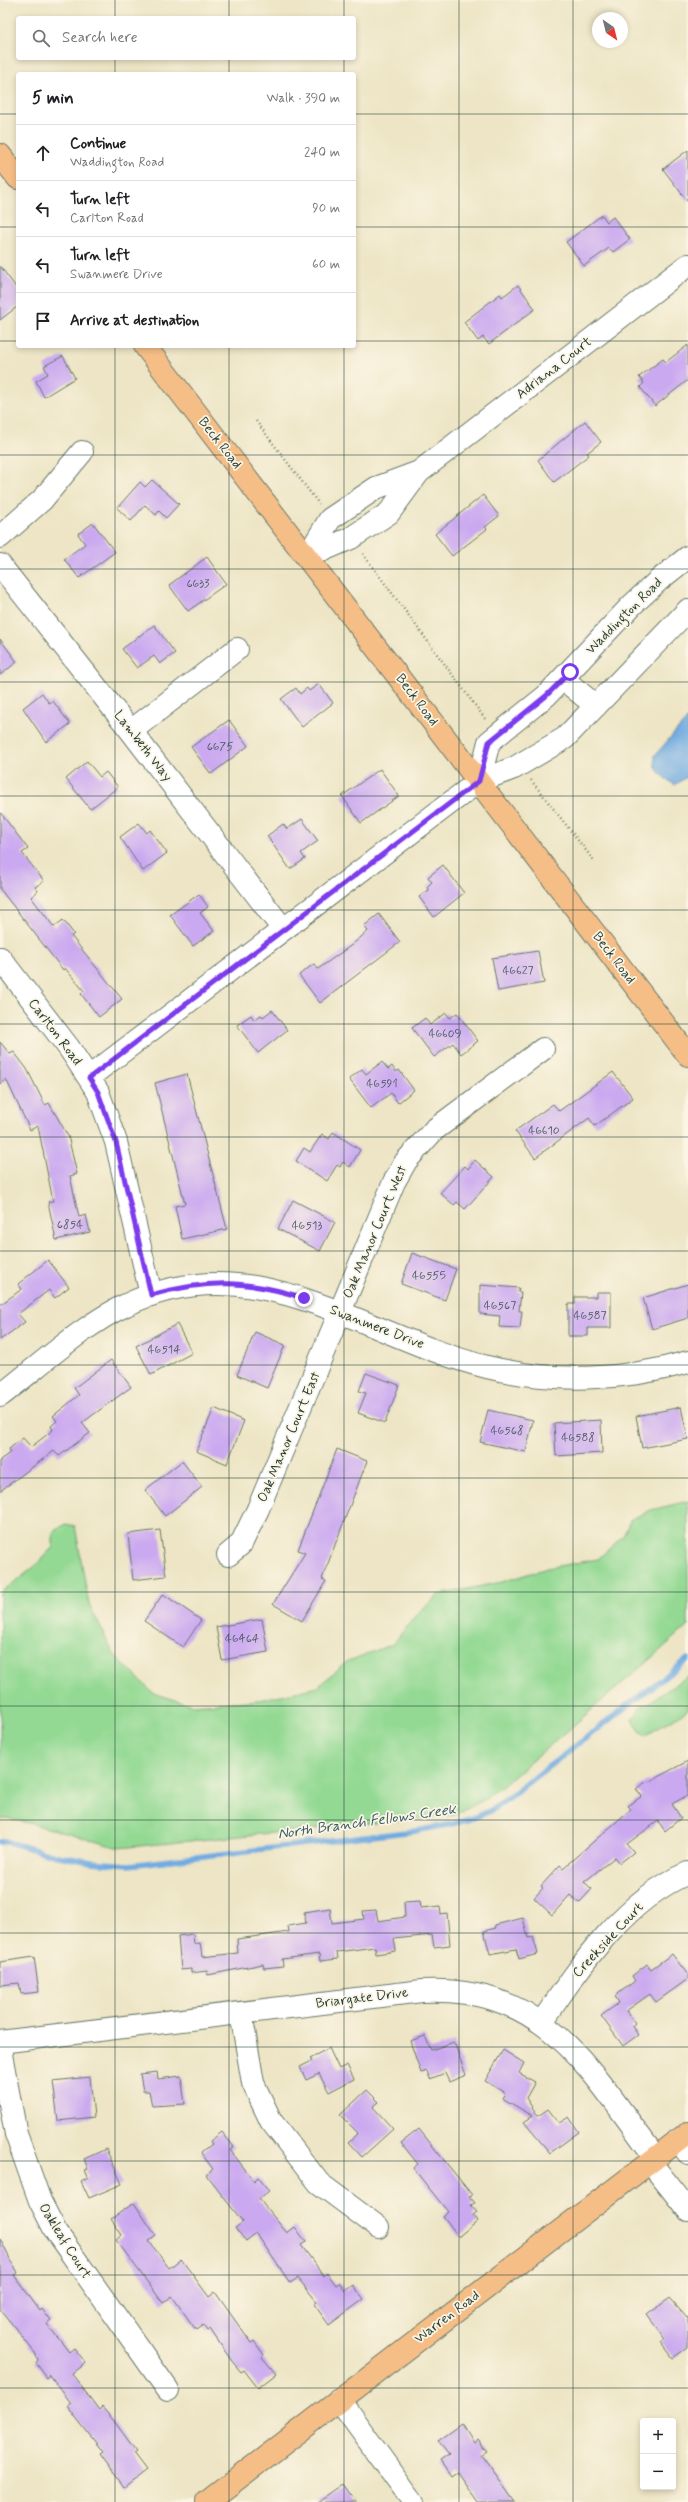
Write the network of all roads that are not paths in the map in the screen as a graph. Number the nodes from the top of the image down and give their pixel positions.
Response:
1 (0, 155) edge
2 (16, 175) edge
3 (688, 265) edge
4 (147, 348) edge
5 (82, 452) dead end
6 (419, 472) junction
7 (0, 537) edge
8 (307, 557) junction
9 (688, 557) edge
10 (0, 565) edge
11 (688, 610) edge
12 (237, 649) dead end
13 (563, 679) junction
14 (596, 706) junction
15 (131, 731) junction
16 (479, 781) junction
17 (283, 929) junction
18 (0, 958) edge
19 (543, 1049) dead end
20 (688, 1055) edge
21 (89, 1078) junction
22 (151, 1295) junction
23 (341, 1313) junction
24 (688, 1362) edge
25 (0, 1396) edge
26 (228, 1555) dead end
27 (688, 1873) edge
28 (241, 2013) junction
29 (542, 2022) junction
30 (0, 2042) edge
31 (0, 2049) edge
32 (685, 2142) edge
33 (653, 2160) junction
34 (688, 2210) edge
35 (378, 2227) dead end
36 (168, 2390) dead end
37 (339, 2400) junction
38 (206, 2502) edge
39 (413, 2502) edge

1 - 2 main road
3 - 6 street, Adriana Court
4 - 8 main road, Beck Road
5 - 7 street
6 - 8 street, Adriana Court
6 - 8 street, Adriana Court
8 - 16 main road, Beck Road
9 - 13 street, Waddington Road
10 - 15 street, Lambeth Way
11 - 14 street
12 - 15 street
13 - 14 street
13 - 16 street, Waddington Road
14 - 16 street
15 - 17 street, Lambeth Way
16 - 17 street
16 - 20 main road, Beck Road
17 - 21 street
18 - 21 street, Carlton Road
19 - 23 street, Oak Manor Court West
21 - 22 street, Carlton Road
22 - 23 street, Swanmere Drive
22 - 25 street, Swanmere Drive
23 - 24 street, Swanmere Drive
23 - 26 street, Oak Manor Court East
27 - 29 street, Creekside Court
28 - 29 street, Briargate Drive
28 - 30 street, Briargate Drive
28 - 35 street
29 - 33 street, Briargate Drive
31 - 36 street, Oakleaf Court
32 - 33 main road, Warren Road
33 - 34 street, Briargate Drive
33 - 37 main road, Warren Road
37 - 38 main road, Warren Road
37 - 39 street

